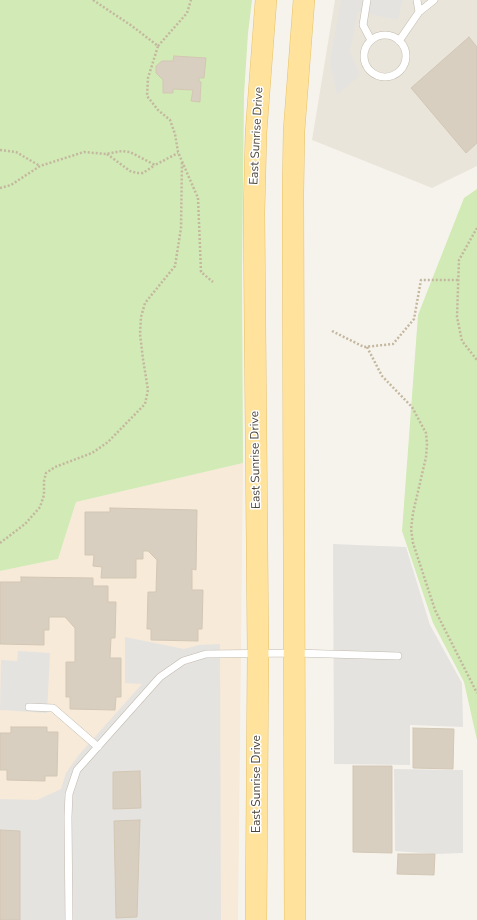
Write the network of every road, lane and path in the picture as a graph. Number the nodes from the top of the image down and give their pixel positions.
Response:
1 (93, 0) edge
2 (191, 0) edge
3 (266, 0) edge
4 (304, 0) edge
5 (367, 0) edge
6 (417, 0) edge
7 (434, 0) edge
8 (419, 12) junction
9 (371, 40) junction
10 (399, 41) junction
11 (158, 46) junction
12 (0, 150) edge
13 (178, 152) junction
14 (106, 154) junction
15 (182, 162) junction
16 (155, 165) junction
17 (40, 166) junction
18 (0, 188) edge
19 (477, 228) edge
20 (459, 280) junction
21 (212, 282) dead end
22 (332, 331) dead end
23 (368, 347) junction
24 (477, 360) edge
25 (0, 543) edge
26 (258, 654) junction
27 (294, 654) junction
28 (398, 656) dead end
29 (477, 693) edge
30 (29, 707) dead end
31 (98, 747) junction
32 (69, 920) edge
33 (256, 920) edge
34 (295, 920) edge

1 - 11 path
2 - 11 path
3 - 26 main road, East Sunrise Drive
4 - 27 main road
5 - 9 lane
6 - 8 lane
7 - 8 lane
8 - 10 lane
9 - 10 lane
9 - 10 lane
11 - 13 path
12 - 17 path
13 - 15 path
13 - 16 path
14 - 16 path
14 - 16 path
14 - 17 path
15 - 21 path
15 - 25 path
17 - 18 path
19 - 20 path
20 - 23 path
20 - 24 path
22 - 23 path
23 - 29 path
26 - 27 lane
26 - 31 lane
26 - 33 main road, East Sunrise Drive
27 - 28 lane
27 - 34 main road
30 - 31 lane
31 - 32 lane

